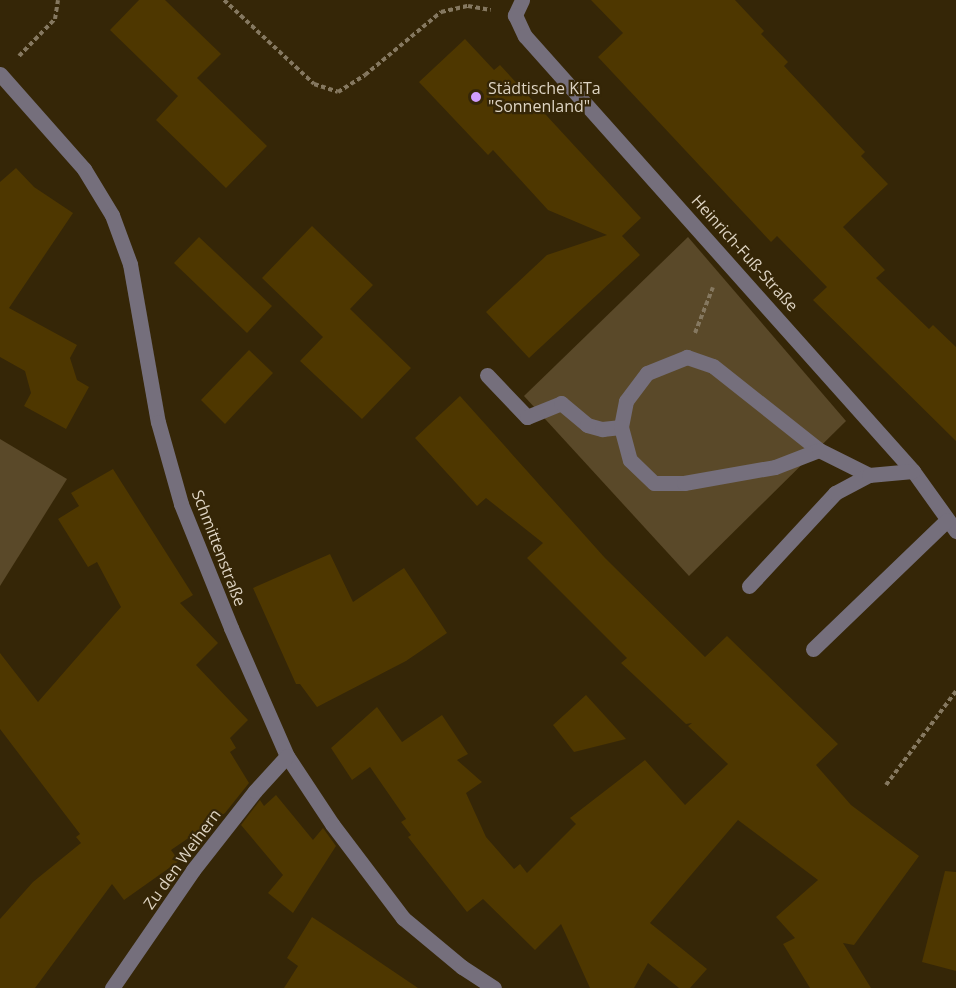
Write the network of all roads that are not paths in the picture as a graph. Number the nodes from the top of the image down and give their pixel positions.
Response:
1 (522, 0) edge
2 (0, 74) edge
3 (487, 375) dead end
4 (621, 427) junction
5 (819, 450) junction
6 (913, 471) junction
7 (869, 476) junction
8 (951, 526) edge
9 (749, 586) dead end
10 (813, 649) dead end
11 (287, 756) junction
12 (112, 988) edge
13 (494, 988) edge

1 - 6 street, Heinrich-Fuß-Straße
2 - 11 street, Schmittenstraße
3 - 4 street
4 - 5 street
4 - 5 street
5 - 7 street
6 - 7 street
6 - 8 street, Heinrich-Fuß-Straße
7 - 9 street
8 - 10 street
11 - 12 street, Zu den Weihern
11 - 13 street, Schmittenstraße

